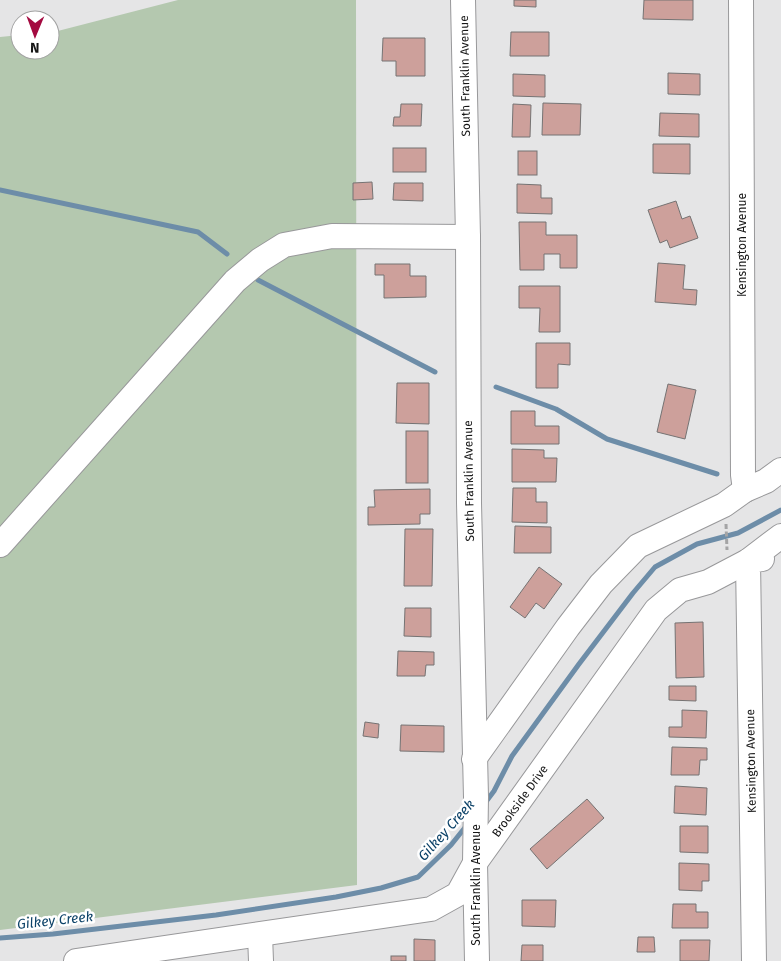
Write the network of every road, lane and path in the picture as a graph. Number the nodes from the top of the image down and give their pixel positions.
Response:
1 (464, 0) edge
2 (741, 0) edge
3 (468, 237) junction
4 (781, 470) edge
5 (745, 490) junction
6 (726, 525) dead end
7 (781, 536) edge
8 (0, 545) edge
9 (727, 552) dead end
10 (781, 556) edge
11 (748, 562) junction
12 (474, 759) junction
13 (475, 863) junction
14 (260, 935) junction
15 (76, 961) edge
16 (261, 961) edge
17 (477, 961) edge
18 (754, 961) edge

1 - 3 street, South Franklin Avenue
2 - 5 street, Kensington Avenue
3 - 8 street
3 - 12 street, South Franklin Avenue
4 - 5 street
5 - 12 street
6 - 9 path
7 - 11 street, Brookside Drive
10 - 11 street
11 - 13 street, Brookside Drive
11 - 18 street, Kensington Avenue
12 - 13 street, South Franklin Avenue
13 - 14 street, Brookside Drive
13 - 17 street, South Franklin Avenue
14 - 15 street, Brookside Drive
14 - 16 street

